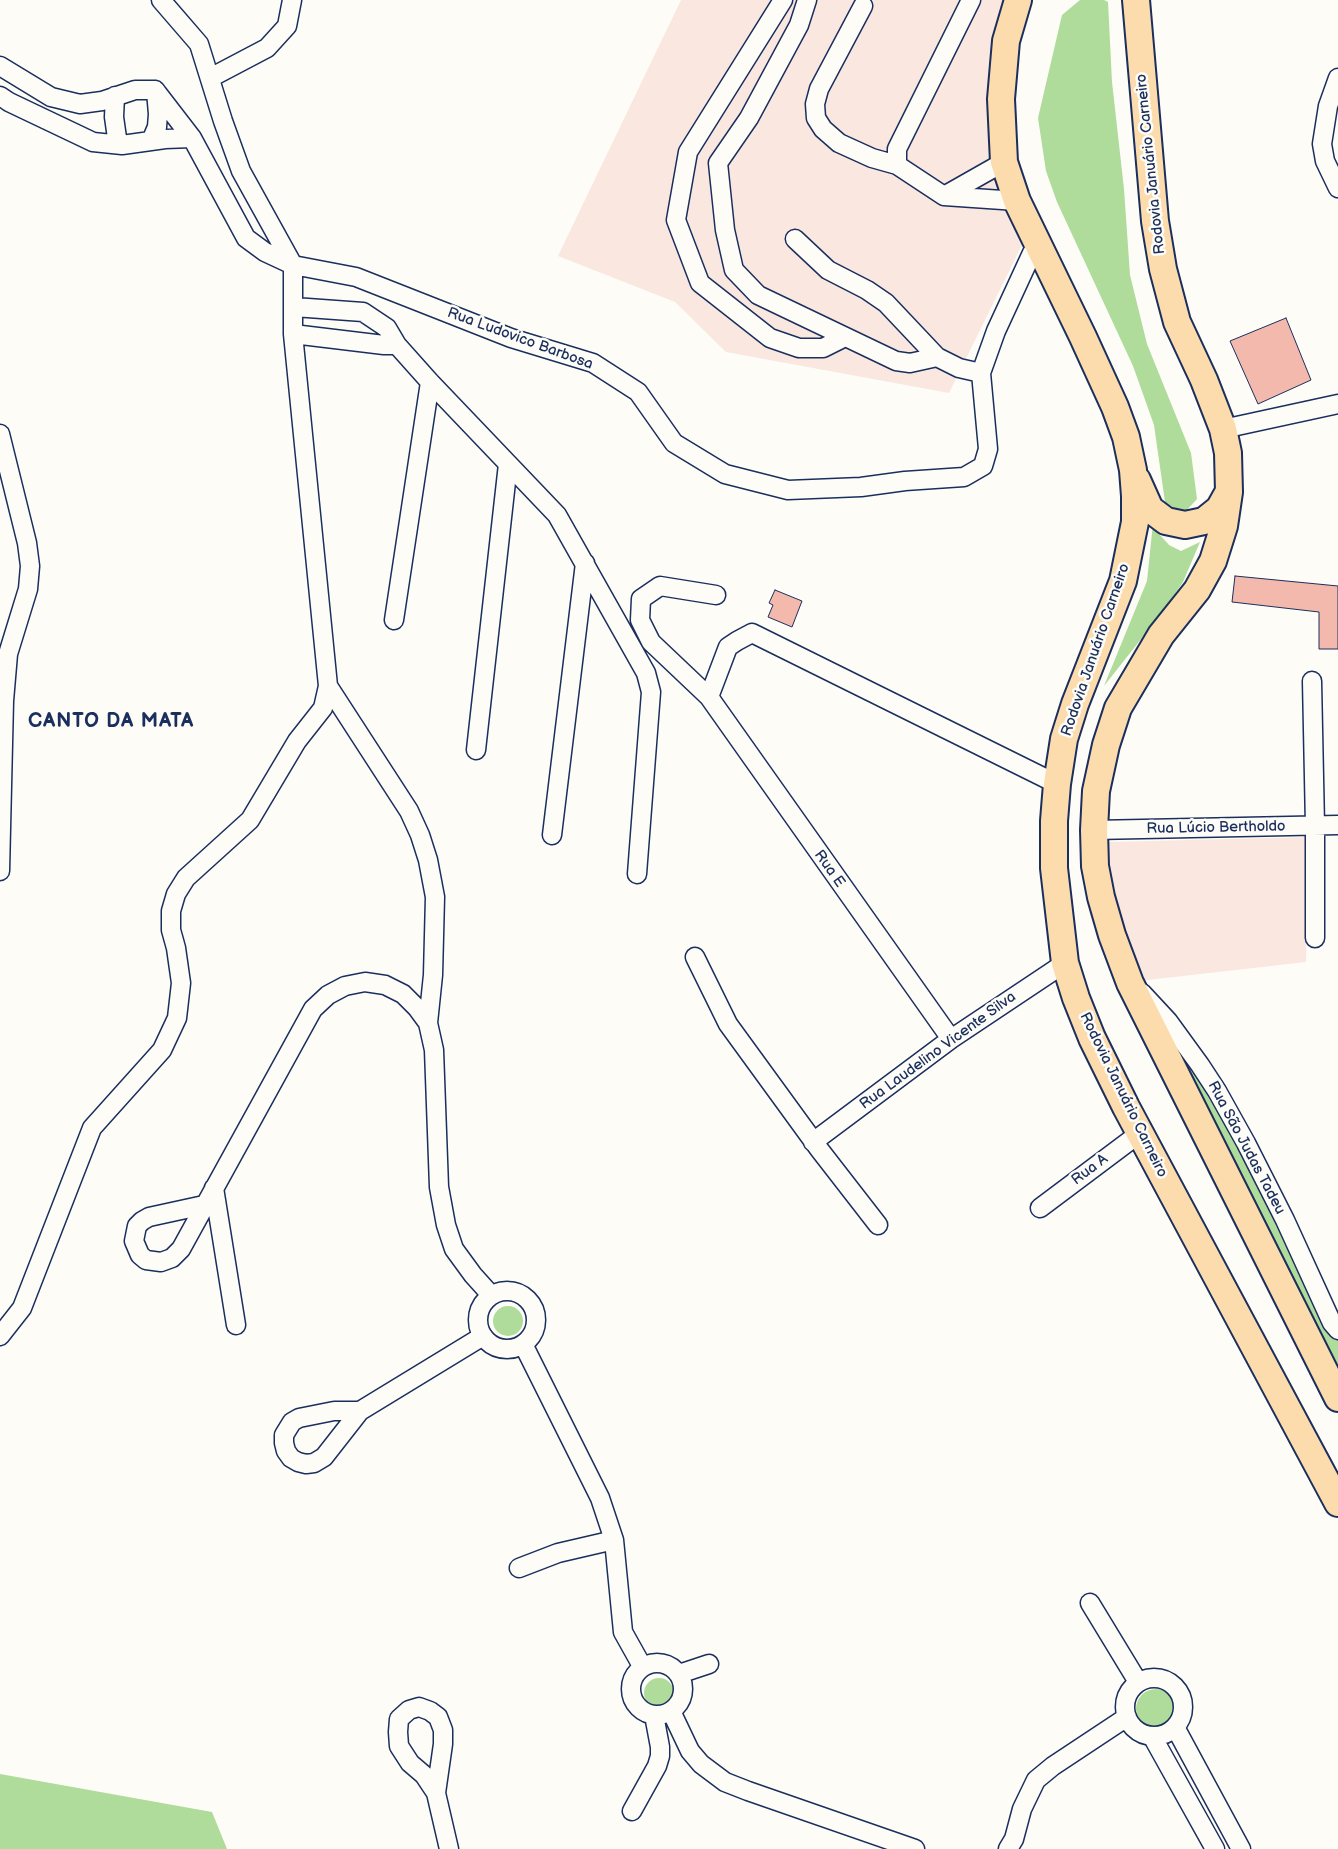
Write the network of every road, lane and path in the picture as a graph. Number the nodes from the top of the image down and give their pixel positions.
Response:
1 (162, 0) edge
2 (292, 0) edge
3 (783, 0) edge
4 (807, 0) edge
5 (971, 0) edge
6 (1018, 0) edge
7 (1127, 0) edge
8 (1136, 0) edge
9 (863, 6) dead end
10 (1139, 44) junction
11 (0, 66) edge
12 (210, 78) junction
13 (1338, 78) edge
14 (156, 90) junction
15 (0, 96) edge
16 (115, 96) junction
17 (192, 138) junction
18 (151, 141) junction
19 (122, 145) junction
20 (1004, 162) junction
21 (897, 165) junction
22 (1338, 188) edge
23 (944, 196) junction
24 (1016, 201) junction
25 (795, 240) dead end
26 (1038, 248) junction
27 (293, 265) junction
28 (294, 307) junction
29 (293, 334) junction
30 (845, 337) junction
31 (398, 345) junction
32 (937, 357) junction
33 (981, 373) junction
34 (430, 382) junction
35 (1338, 404) edge
36 (1223, 429) junction
37 (0, 434) edge
38 (508, 464) junction
39 (1133, 470) junction
40 (1229, 492) junction
41 (585, 563) junction
42 (716, 594) dead end
43 (394, 620) dead end
44 (1312, 681) dead end
45 (328, 686) junction
46 (709, 697) junction
47 (476, 750) dead end
48 (1057, 784) junction
49 (1338, 825) edge
50 (1315, 826) junction
51 (1094, 830) junction
52 (552, 835) dead end
53 (0, 871) edge
54 (637, 874) dead end
55 (1315, 938) dead end
56 (695, 957) dead end
57 (1065, 963) junction
58 (1130, 983) junction
59 (428, 1023) junction
60 (951, 1039) junction
61 (1140, 1133) junction
62 (814, 1142) junction
63 (214, 1188) junction
64 (204, 1205) dead end
65 (1040, 1208) dead end
66 (878, 1225) dead end
67 (491, 1295) junction
68 (236, 1325) dead end
69 (1338, 1330) edge
70 (0, 1336) edge
71 (483, 1336) junction
72 (524, 1344) junction
73 (1338, 1398) edge
74 (360, 1411) dead end
75 (1338, 1503) edge
76 (614, 1540) junction
77 (520, 1568) dead end
78 (1090, 1603) dead end
79 (709, 1664) dead end
80 (642, 1666) junction
81 (679, 1674) junction
82 (1138, 1682) junction
83 (662, 1713) junction
84 (1127, 1717) junction
85 (1176, 1727) junction
86 (1152, 1736) junction
87 (436, 1793) dead end
88 (632, 1811) dead end
89 (449, 1849) edge
90 (915, 1849) edge
91 (1008, 1849) edge
92 (1215, 1849) edge
93 (1241, 1849) edge

1 - 12 street
2 - 12 street
3 - 30 street
4 - 30 street
5 - 21 street
6 - 20 highway, Rodovia Januário Carneiro
7 - 10 highway
8 - 10 highway, Rodovia Januário Carneiro
9 - 21 street
10 - 36 highway, Rodovia Januário Carneiro
11 - 16 street
12 - 27 street
13 - 22 street
14 - 16 street
14 - 17 street, Rua Ludovico Barbosa
14 - 18 street
15 - 19 street
16 - 19 street
17 - 18 street
17 - 27 street, Rua Ludovico Barbosa
18 - 19 street
20 - 23 street
20 - 24 highway, Rodovia Januário Carneiro
21 - 23 street
23 - 24 street
24 - 26 highway, Rodovia Januário Carneiro
25 - 32 street
26 - 33 street, Rua Ludovico Barbosa
26 - 39 highway, Rodovia Januário Carneiro
27 - 28 street
27 - 33 street, Rua Ludovico Barbosa
28 - 29 street
28 - 31 street
29 - 31 street
29 - 45 street
30 - 32 street
31 - 34 street
32 - 33 street
34 - 38 street
34 - 43 street
35 - 36 street
36 - 40 highway, Rodovia Januário Carneiro
37 - 53 street
38 - 41 street
38 - 47 street
39 - 40 highway
39 - 48 highway, Rodovia Januário Carneiro
40 - 51 highway, Rodovia Januário Carneiro
41 - 52 street
41 - 54 street
42 - 46 street, Rua E
44 - 50 street
45 - 59 street
45 - 70 street
46 - 48 street
46 - 60 street, Rua E
48 - 57 highway, Rodovia Januário Carneiro
49 - 50 street, Rua Lúcio Bertholdo
50 - 51 street, Rua Lúcio Bertholdo
50 - 55 street
51 - 58 highway, Rodovia Januário Carneiro
56 - 62 street
57 - 60 street, Rua Laudelino Vicente Silva
57 - 61 highway, Rodovia Januário Carneiro
58 - 69 street, Rua São Judas Tadeu
58 - 73 highway, Rodovia Januário Carneiro
59 - 63 street
59 - 67 street
60 - 62 street, Rua Laudelino Vicente Silva
61 - 65 street, Rua A
61 - 75 highway, Rodovia Januário Carneiro
62 - 66 street
63 - 64 street
63 - 68 street
67 - 71 street
67 - 72 street
71 - 72 street
71 - 74 street
72 - 76 street
76 - 77 street
76 - 80 street
78 - 82 street
79 - 81 street
80 - 81 street
80 - 83 street
81 - 83 street
82 - 84 street
82 - 85 street
83 - 88 street
83 - 90 street
84 - 86 street
84 - 91 street
85 - 86 street
85 - 93 street
86 - 92 street
87 - 89 street

